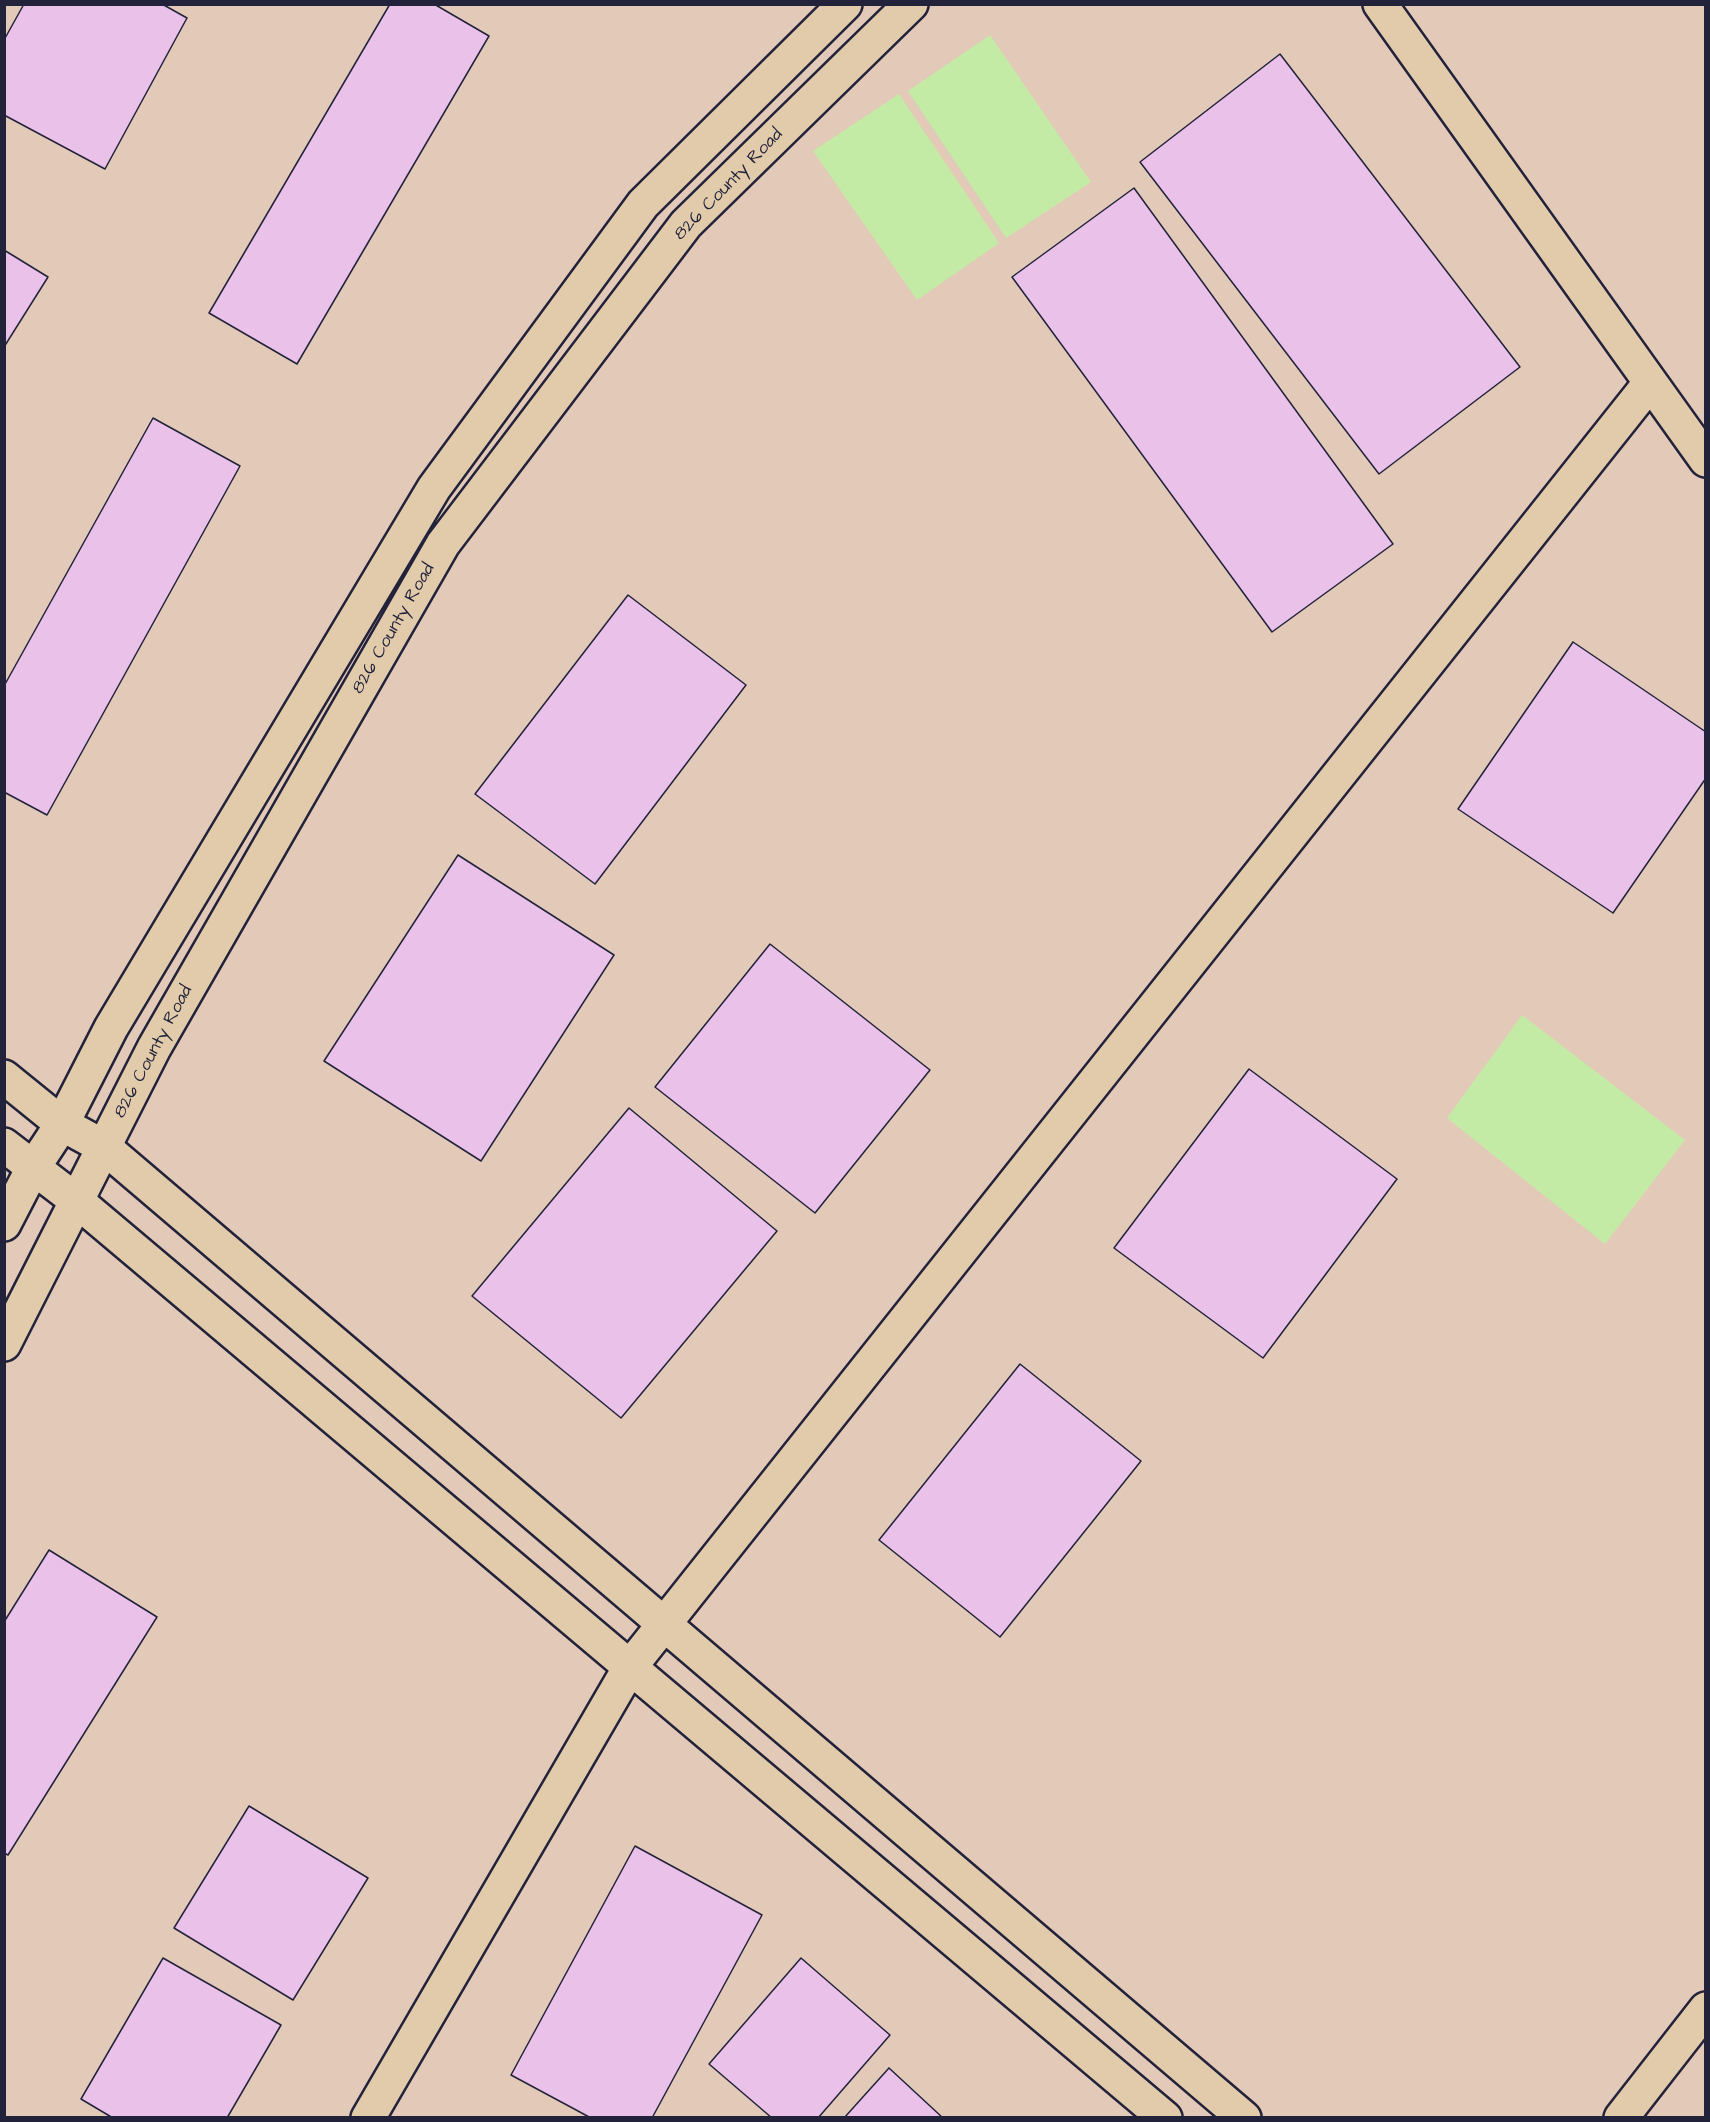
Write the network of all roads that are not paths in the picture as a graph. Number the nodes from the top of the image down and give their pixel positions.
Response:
1 (845, 4) edge
2 (911, 4) edge
3 (1380, 4) edge
4 (1650, 383) junction
5 (1706, 460) edge
6 (4, 1077) edge
7 (62, 1124) junction
8 (4, 1145) edge
9 (104, 1147) junction
10 (33, 1168) junction
11 (77, 1201) junction
12 (4, 1224) edge
13 (4, 1344) edge
14 (664, 1624) junction
15 (630, 1667) junction
16 (1706, 2009) edge
17 (368, 2118) edge
18 (1165, 2118) edge
19 (1244, 2118) edge
20 (1621, 2118) edge

1 - 7 street, 826 County Road
2 - 9 street, 826 County Road
3 - 4 street
4 - 5 street
4 - 14 street
6 - 7 street
7 - 9 street
7 - 10 street, 826 County Road
8 - 10 street
9 - 11 street, 826 County Road
9 - 14 street
10 - 11 street
10 - 12 street, 826 County Road
11 - 13 street, 826 County Road
11 - 15 street
14 - 15 street
14 - 19 street
15 - 17 street
15 - 18 street
16 - 20 street

